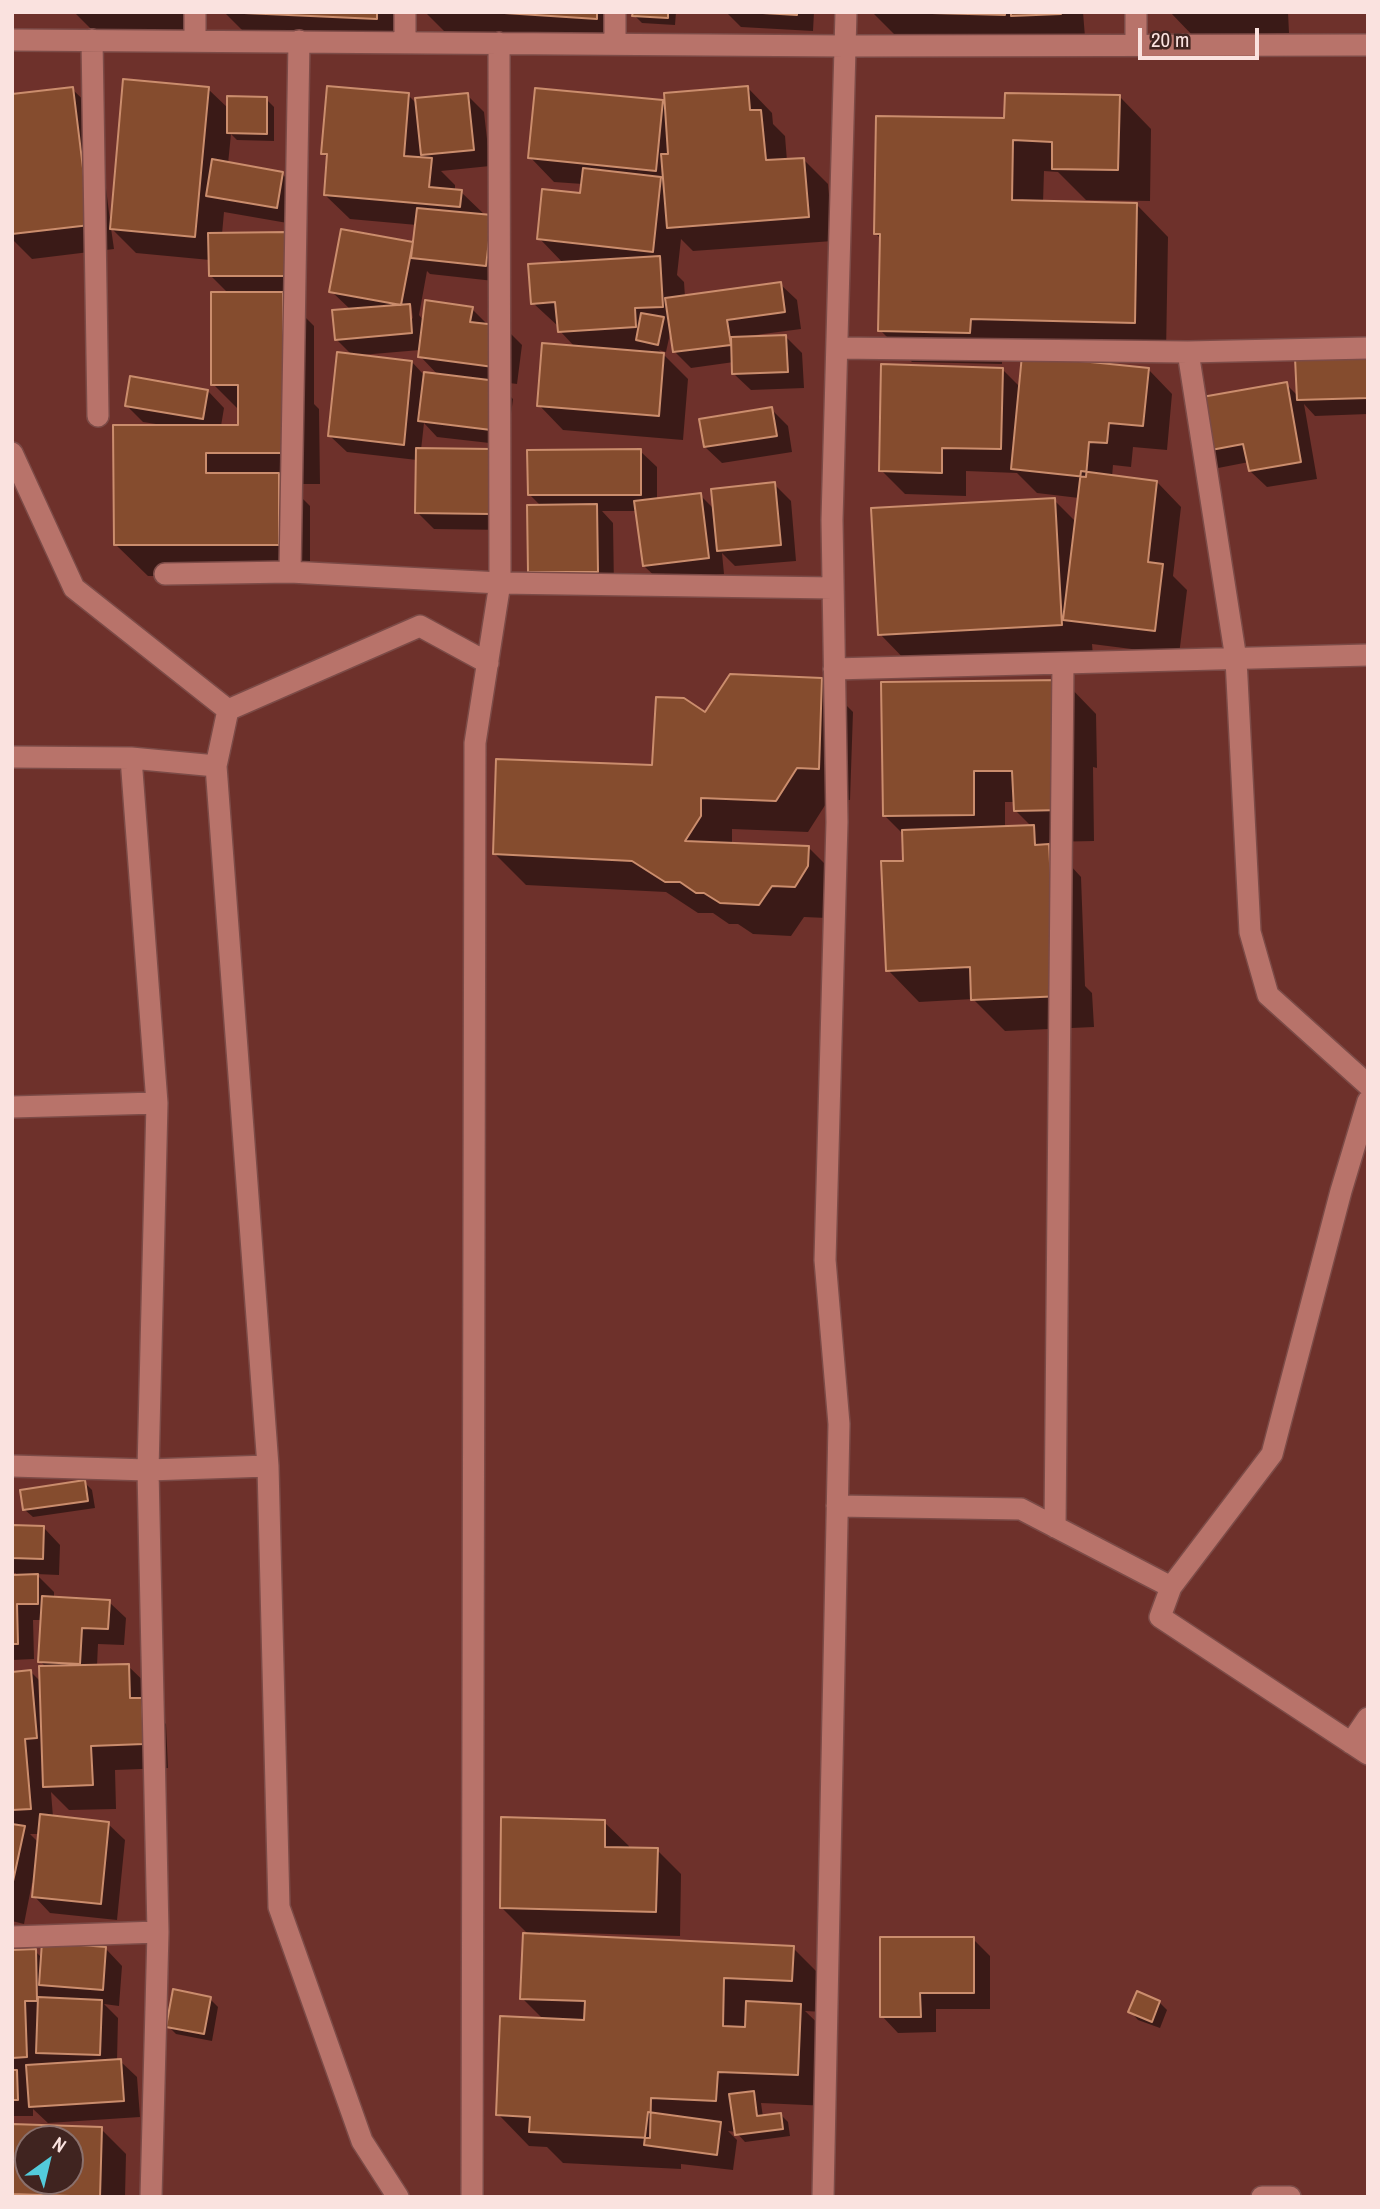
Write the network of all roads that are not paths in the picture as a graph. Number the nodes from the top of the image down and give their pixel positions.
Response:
1 (195, 12) edge
2 (405, 12) edge
3 (615, 12) edge
4 (846, 12) edge
5 (1136, 12) edge
6 (12, 40) edge
7 (92, 40) junction
8 (195, 41) junction
9 (299, 41) junction
10 (405, 43) junction
11 (499, 43) junction
12 (615, 44) junction
13 (1136, 45) junction
14 (1368, 45) edge
15 (846, 46) junction
16 (838, 348) junction
17 (1368, 348) edge
18 (1188, 352) junction
19 (98, 416) dead end
20 (12, 453) edge
21 (290, 572) junction
22 (164, 573) dead end
23 (500, 583) junction
24 (833, 588) junction
25 (1368, 655) edge
26 (1236, 659) junction
27 (488, 663) junction
28 (1063, 663) junction
29 (834, 669) junction
30 (228, 710) junction
31 (12, 757) edge
32 (131, 758) junction
33 (216, 766) junction
34 (1368, 1085) edge
35 (1368, 1101) edge
36 (157, 1103) junction
37 (12, 1107) edge
38 (12, 1466) edge
39 (268, 1466) junction
40 (148, 1471) junction
41 (837, 1506) junction
42 (1055, 1527) junction
43 (1171, 1587) junction
44 (1368, 1718) edge
45 (1359, 1749) edge
46 (158, 1932) junction
47 (12, 1937) edge
48 (151, 2197) edge
49 (398, 2197) edge
50 (472, 2197) edge
51 (823, 2197) edge
52 (1262, 2197) edge
53 (1290, 2197) edge

1 - 8 street
2 - 10 street
3 - 12 street
4 - 15 street
5 - 13 street
6 - 7 street
7 - 8 street
7 - 19 street
8 - 9 street
9 - 10 street
9 - 21 street
10 - 11 street
11 - 12 street
11 - 23 street
12 - 15 street
13 - 14 street
13 - 15 street
15 - 16 street
16 - 18 street
16 - 24 street
17 - 18 street
18 - 26 street
20 - 30 street
21 - 22 street
21 - 23 street
23 - 24 street
23 - 27 street
24 - 29 street
25 - 26 street
26 - 28 street
26 - 34 street
27 - 30 street
27 - 50 street
28 - 29 street
28 - 42 street
29 - 41 street
30 - 33 street
31 - 32 street
32 - 33 street
32 - 36 street
33 - 39 street
35 - 43 street
36 - 37 street
36 - 40 street
38 - 40 street
39 - 40 street
39 - 49 street
40 - 46 street
41 - 42 street
41 - 51 street
42 - 43 street
43 - 45 street
44 - 45 street
46 - 47 street
46 - 48 street
52 - 53 street

